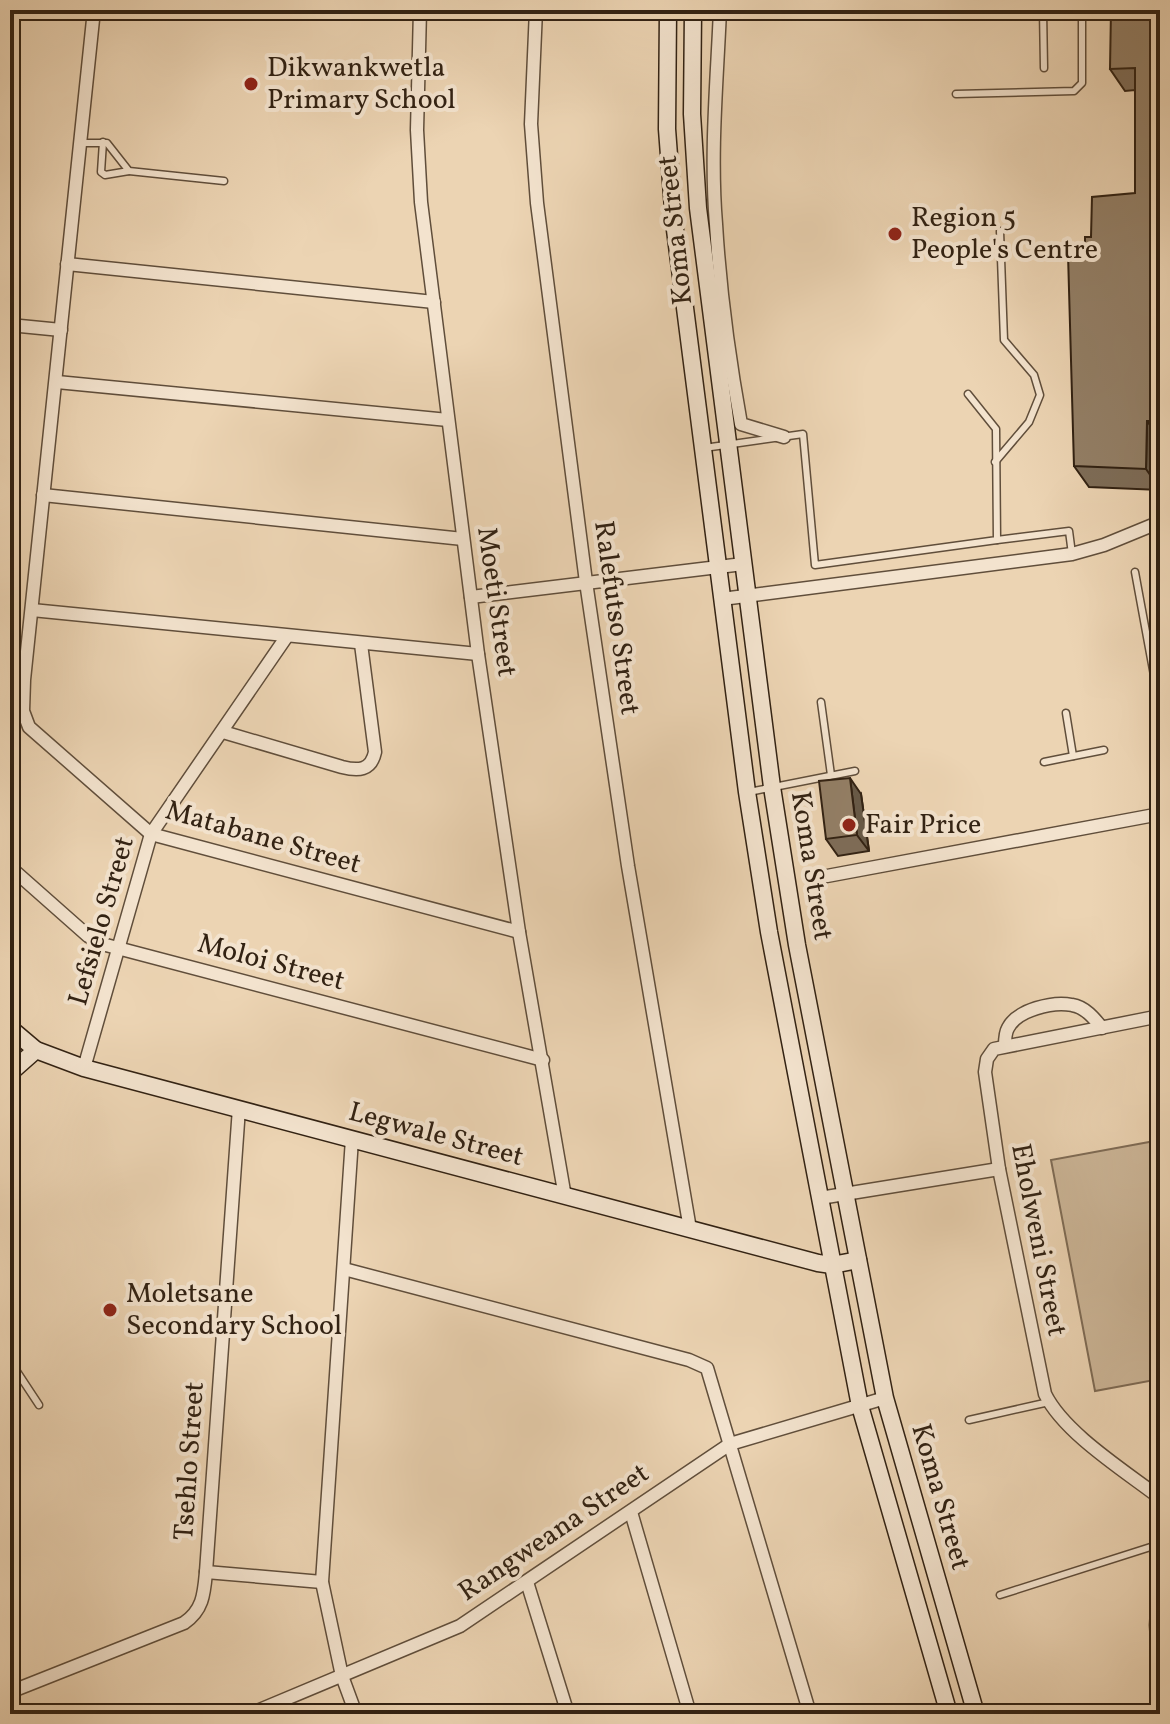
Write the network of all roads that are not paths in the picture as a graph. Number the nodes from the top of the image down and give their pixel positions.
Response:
1 (94, 10) edge
2 (420, 10) edge
3 (536, 10) edge
4 (668, 10) edge
5 (693, 10) edge
6 (720, 10) edge
7 (1043, 10) edge
8 (1082, 10) edge
9 (1044, 68) dead end
10 (956, 94) dead end
11 (103, 142) junction
12 (80, 143) junction
13 (129, 171) junction
14 (224, 181) dead end
15 (1000, 231) dead end
16 (67, 264) junction
17 (434, 302) junction
18 (10, 325) edge
19 (61, 330) junction
20 (57, 382) junction
21 (968, 394) dead end
22 (448, 420) junction
23 (784, 437) junction
24 (727, 444) junction
25 (703, 448) junction
26 (995, 462) junction
27 (43, 495) junction
28 (1160, 522) edge
29 (463, 539) junction
30 (997, 540) junction
31 (1072, 554) junction
32 (743, 564) junction
33 (718, 565) junction
34 (1135, 572) dead end
35 (586, 582) junction
36 (747, 596) junction
37 (471, 597) junction
38 (722, 599) junction
39 (32, 610) junction
40 (287, 636) junction
41 (361, 644) junction
42 (478, 654) junction
43 (10, 679) edge
44 (24, 680) junction
45 (821, 702) dead end
46 (1160, 708) edge
47 (1066, 713) dead end
48 (223, 732) junction
49 (1104, 750) dead end
50 (1073, 756) junction
51 (1044, 762) dead end
52 (855, 771) dead end
53 (831, 775) junction
54 (772, 787) junction
55 (747, 792) junction
56 (1160, 814) edge
57 (151, 834) junction
58 (10, 867) edge
59 (827, 876) dead end
60 (519, 932) junction
61 (118, 947) junction
62 (1160, 1016) edge
63 (10, 1028) edge
64 (1102, 1028) junction
65 (1005, 1046) junction
66 (36, 1050) junction
67 (543, 1060) junction
68 (84, 1068) junction
69 (10, 1073) edge
70 (239, 1108) junction
71 (352, 1139) junction
72 (999, 1169) junction
73 (845, 1194) junction
74 (565, 1197) junction
75 (820, 1198) junction
76 (690, 1229) junction
77 (858, 1260) junction
78 (832, 1265) junction
79 (344, 1269) junction
80 (10, 1361) edge
81 (885, 1398) junction
82 (1049, 1402) junction
83 (39, 1405) dead end
84 (860, 1406) junction
85 (969, 1420) dead end
86 (730, 1444) junction
87 (1160, 1498) edge
88 (631, 1512) junction
89 (1160, 1544) edge
90 (206, 1572) junction
91 (322, 1582) junction
92 (527, 1582) junction
93 (1000, 1595) dead end
94 (1160, 1599) edge
95 (1160, 1651) edge
96 (342, 1676) junction
97 (10, 1692) edge
98 (250, 1714) edge
99 (356, 1714) edge
100 (568, 1714) edge
101 (690, 1714) edge
102 (810, 1714) edge
103 (949, 1714) edge
104 (976, 1714) edge

1 - 12 street, Matabane Street
2 - 17 street, Moeti Street
3 - 35 street, Ralefutso Street
4 - 25 main road, Koma Street
5 - 24 main road, Koma Street
6 - 23 street
7 - 9 lane
8 - 10 lane
11 - 12 lane
11 - 13 lane
11 - 13 lane
12 - 16 street, Matabane Street
13 - 14 lane
15 - 26 lane
16 - 17 street
16 - 19 street, Matabane Street
17 - 22 street, Moeti Street
18 - 19 street
19 - 20 street, Matabane Street
20 - 22 street
20 - 27 street, Matabane Street
21 - 26 lane
22 - 29 street, Moeti Street
23 - 24 lane
23 - 30 lane
24 - 25 lane
24 - 32 main road, Koma Street
25 - 33 main road, Koma Street
26 - 30 lane
27 - 29 street
27 - 39 street, Matabane Street
28 - 31 street
29 - 37 street, Moeti Street
30 - 31 lane
31 - 36 street
32 - 33 street
32 - 36 main road, Koma Street
33 - 35 street
33 - 38 main road, Koma Street
34 - 46 lane
35 - 37 street
35 - 76 street, Ralefutso Street
36 - 38 street
36 - 54 main road, Koma Street
37 - 42 street, Moeti Street
38 - 55 main road, Koma Street
39 - 40 street
39 - 44 street, Matabane Street
40 - 41 street
40 - 48 street, Lefsielo Street
41 - 42 street
41 - 48 street
42 - 60 street, Moeti Street
43 - 44 street
44 - 57 street, Matabane Street
45 - 53 lane
47 - 50 lane
48 - 57 street, Lefsielo Street
49 - 50 lane
50 - 51 lane
52 - 53 lane
53 - 54 lane
54 - 55 lane
54 - 73 main road, Koma Street
55 - 75 main road, Koma Street
56 - 59 street
57 - 60 street, Matabane Street
57 - 61 street, Lefsielo Street
58 - 61 street, Moloi Street
60 - 67 street, Moeti Street
61 - 67 street, Moloi Street
61 - 68 street, Lefsielo Street
62 - 64 street
63 - 66 main road, Legwale Street
64 - 65 street
64 - 65 street
65 - 72 street, Eholweni Street
66 - 68 main road, Legwale Street
66 - 69 main road
67 - 74 street, Moeti Street
68 - 70 main road, Legwale Street
70 - 71 main road, Legwale Street
70 - 90 street, Tsehlo Street
71 - 74 main road, Legwale Street
71 - 79 street
72 - 73 street
72 - 82 street, Eholweni Street
73 - 75 street
73 - 77 main road, Koma Street
74 - 76 main road, Legwale Street
75 - 78 main road, Koma Street
76 - 78 main road, Legwale Street
77 - 78 main road, Legwale Street
77 - 81 main road, Koma Street
78 - 84 main road, Koma Street
79 - 86 street
79 - 91 street
80 - 83 lane
81 - 84 street, Rangweana Street
81 - 104 main road, Koma Street
82 - 85 lane
82 - 87 street, Eholweni Street
84 - 86 street, Rangweana Street
84 - 103 main road, Koma Street
86 - 88 street, Rangweana Street
86 - 102 street
88 - 92 street, Rangweana Street
88 - 101 street
89 - 93 lane
90 - 91 street
90 - 97 street, Tsehlo Street
91 - 96 street
92 - 96 street, Rangweana Street
92 - 100 street
94 - 95 lane
96 - 98 street, Rangweana Street
96 - 99 street

